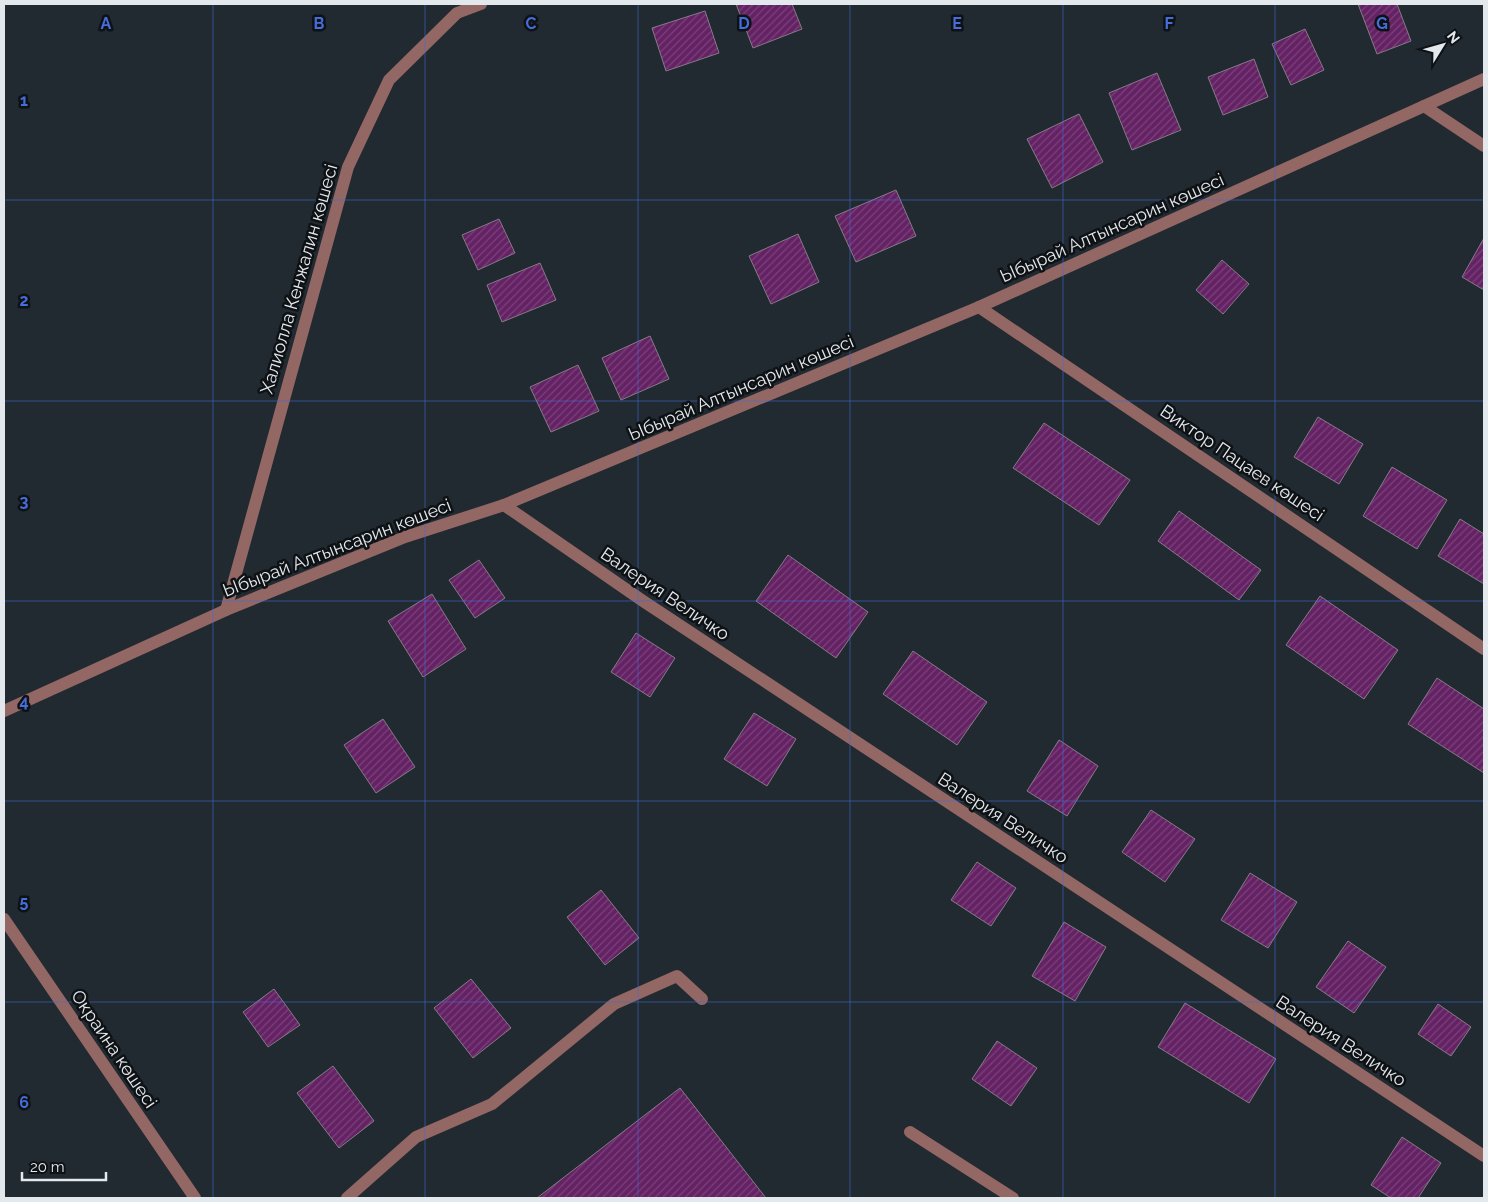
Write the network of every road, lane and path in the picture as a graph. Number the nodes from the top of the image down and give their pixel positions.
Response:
1 (481, 4) edge
2 (1484, 78) edge
3 (1424, 106) junction
4 (1484, 146) edge
5 (980, 307) junction
6 (504, 505) junction
7 (226, 610) junction
8 (1484, 649) edge
9 (4, 710) edge
10 (4, 919) edge
11 (702, 999) dead end
12 (910, 1132) dead end
13 (1484, 1156) edge
14 (195, 1198) edge
15 (347, 1198) edge
16 (1013, 1198) edge

1 - 7 street, Халиолла Кенжалин көшесі
2 - 3 street, Ыбырай Алтынсарин көшесі
3 - 4 street
3 - 5 street, Ыбырай Алтынсарин көшесі
5 - 6 street, Ыбырай Алтынсарин көшесі
5 - 8 street, Виктор Пацаев көшесі
6 - 7 street, Ыбырай Алтынсарин көшесі
6 - 13 street, Валерия Величко
7 - 9 street, Ыбырай Алтынсарин көшесі
10 - 14 street, Окраина көшесі
11 - 15 street
12 - 16 street

